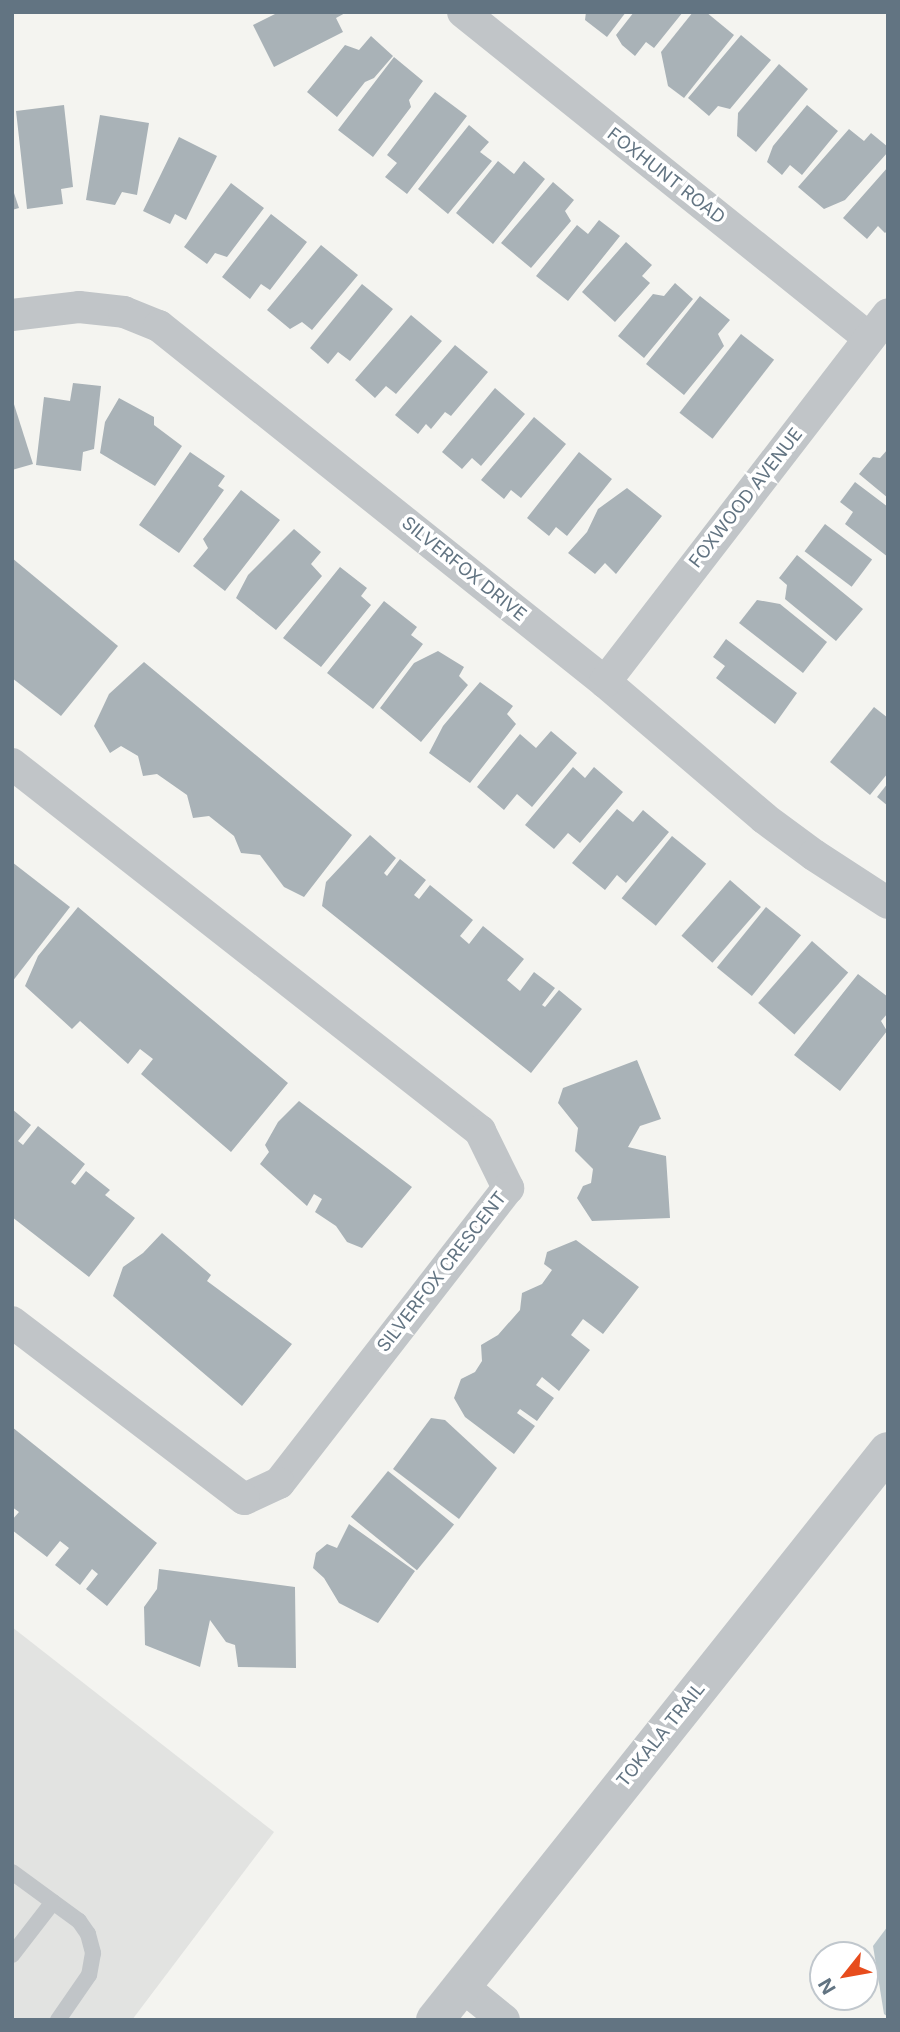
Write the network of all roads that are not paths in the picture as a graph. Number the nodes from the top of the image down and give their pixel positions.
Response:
1 (463, 12) edge
2 (12, 315) edge
3 (879, 326) edge
4 (605, 682) junction
5 (12, 764) edge
6 (888, 903) edge
7 (12, 1322) edge
8 (888, 1451) edge
9 (12, 1872) edge
10 (53, 1902) junction
11 (12, 1955) edge
12 (462, 1986) junction
13 (58, 2020) edge
14 (435, 2020) edge
15 (505, 2020) edge

1 - 3 street, FOXHUNT ROAD
2 - 4 street, SILVERFOX DRIVE
3 - 4 street, FOXWOOD AVENUE
4 - 6 street, SILVERFOX DRIVE
5 - 7 street, SILVERFOX CRESCENT
8 - 12 street, TOKALA TRAIL
9 - 10 lane
10 - 11 lane
10 - 13 lane
12 - 14 street, TOKALA TRAIL
12 - 15 street

